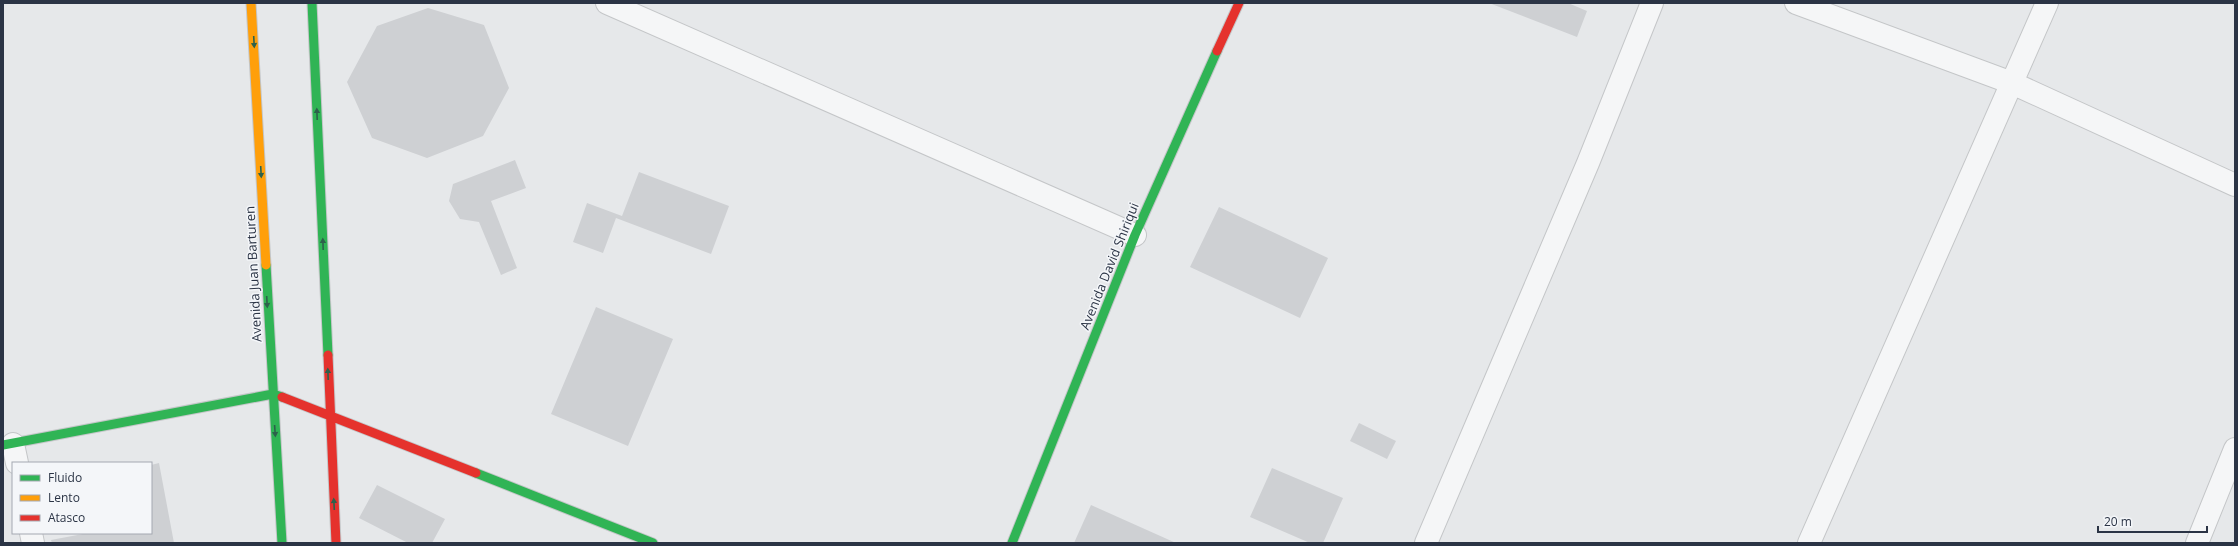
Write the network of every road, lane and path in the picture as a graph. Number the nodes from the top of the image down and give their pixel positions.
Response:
1 (251, 3) edge
2 (312, 3) edge
3 (607, 3) edge
4 (1239, 3) edge
5 (1652, 3) edge
6 (1796, 3) edge
7 (2047, 3) edge
8 (2012, 83) junction
9 (2235, 185) edge
10 (1135, 235) junction
11 (272, 394) junction
12 (330, 417) junction
13 (2235, 449) edge
14 (11, 451) edge
15 (282, 543) edge
16 (336, 543) edge
17 (654, 543) edge
18 (1012, 543) edge
19 (1426, 543) edge
20 (1809, 543) edge
21 (2197, 543) edge

1 -> 11 street, Avenida Juan Barturen
12 -> 2 street
3 - 10 street
4 - 10 street, Avenida David Shiriqui
5 - 19 street
6 - 8 street
7 - 8 street
8 - 9 street
8 - 20 street
10 - 18 street, Avenida David Shiriqui
11 - 12 street
11 - 14 street
11 -> 15 street, Avenida Juan Barturen
16 -> 12 street
12 - 17 street
13 - 21 street

